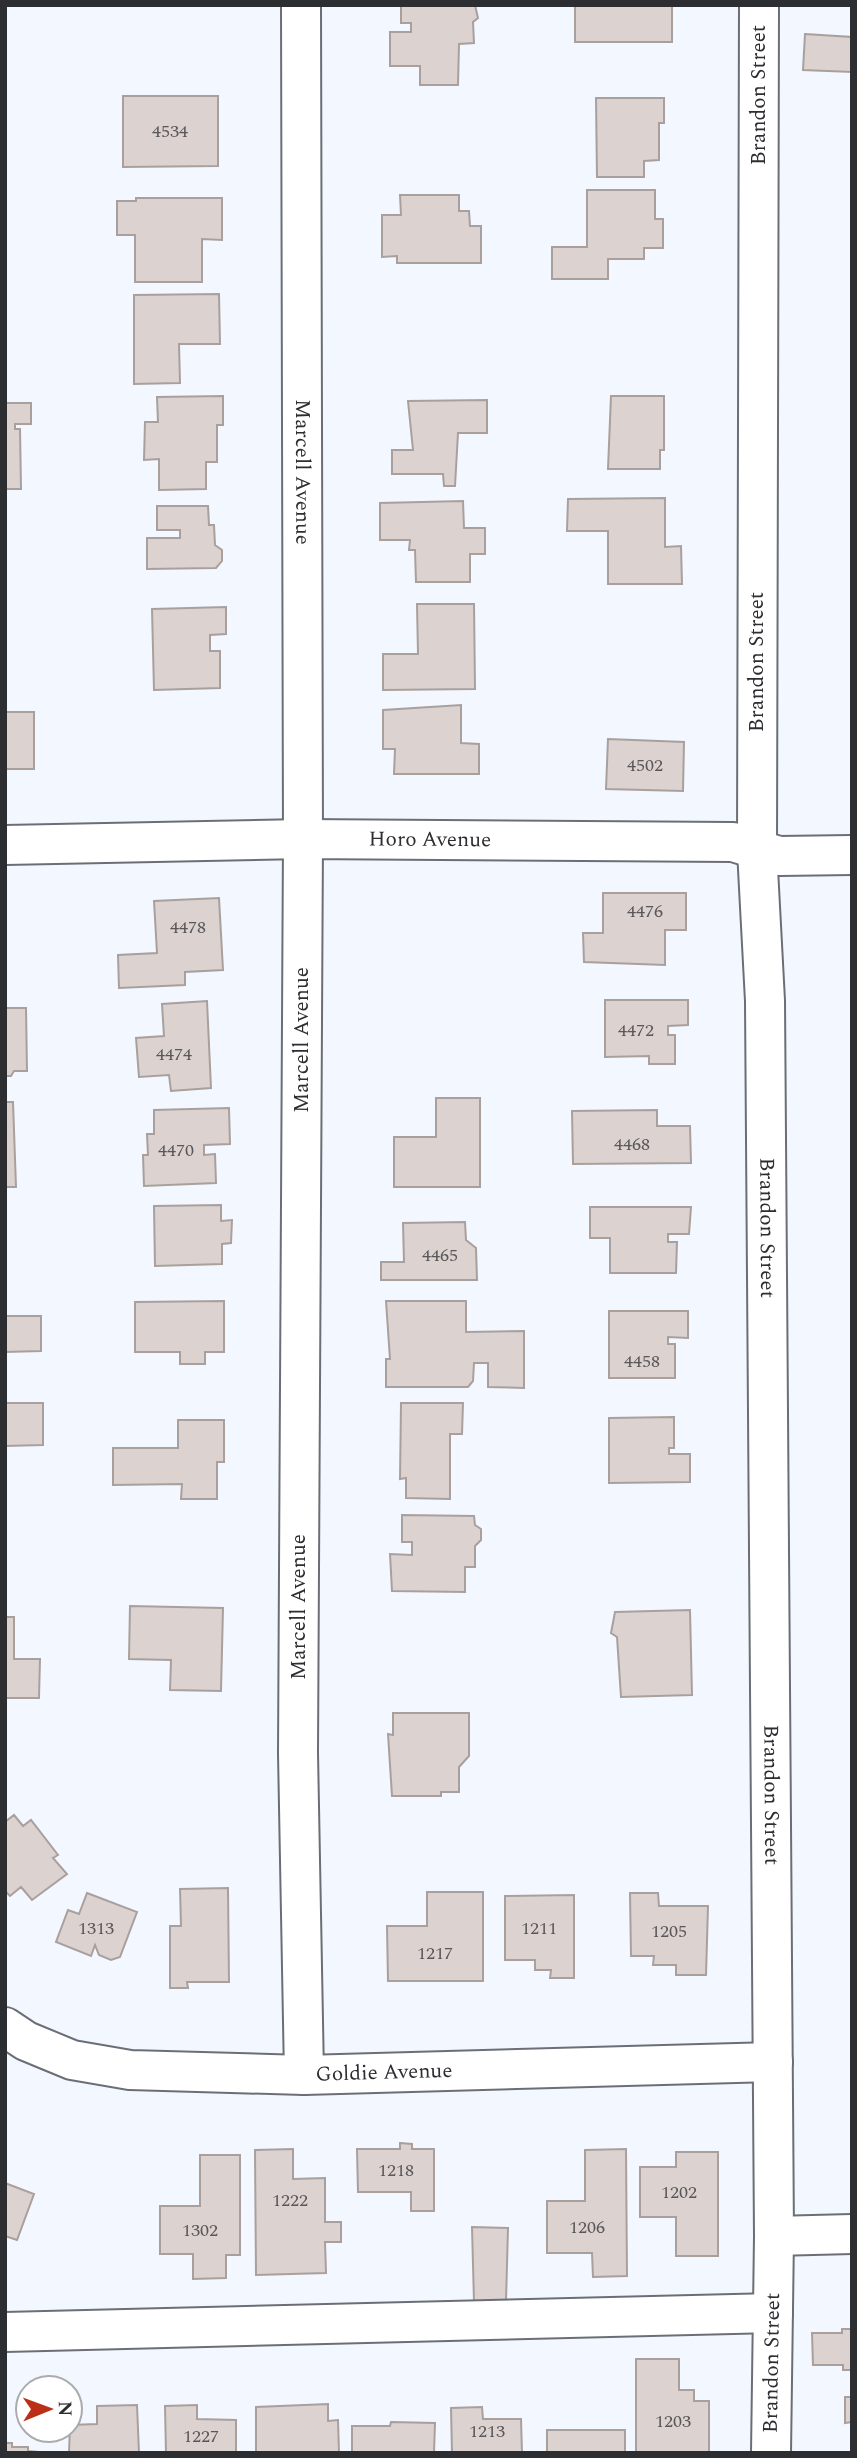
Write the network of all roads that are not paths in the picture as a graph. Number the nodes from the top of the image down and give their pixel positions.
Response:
1 (301, 5) edge
2 (759, 5) edge
3 (303, 839) junction
4 (5, 845) edge
5 (757, 850) junction
6 (852, 855) edge
7 (5, 2027) edge
8 (773, 2062) junction
9 (304, 2075) junction
10 (852, 2234) edge
11 (774, 2236) junction
12 (773, 2313) junction
13 (5, 2332) edge
14 (771, 2453) edge

1 - 3 street, Marcell Avenue
2 - 5 street, Brandon Street
3 - 4 street, Horo Avenue
3 - 5 street, Horo Avenue
3 - 9 street, Marcell Avenue
5 - 6 street, Horo Avenue
5 - 8 street, Brandon Street
7 - 9 street, Goldie Avenue
8 - 9 street, Goldie Avenue
8 - 11 street, Brandon Street
10 - 11 street
11 - 12 street, Brandon Street
12 - 13 street
12 - 14 street, Brandon Street

